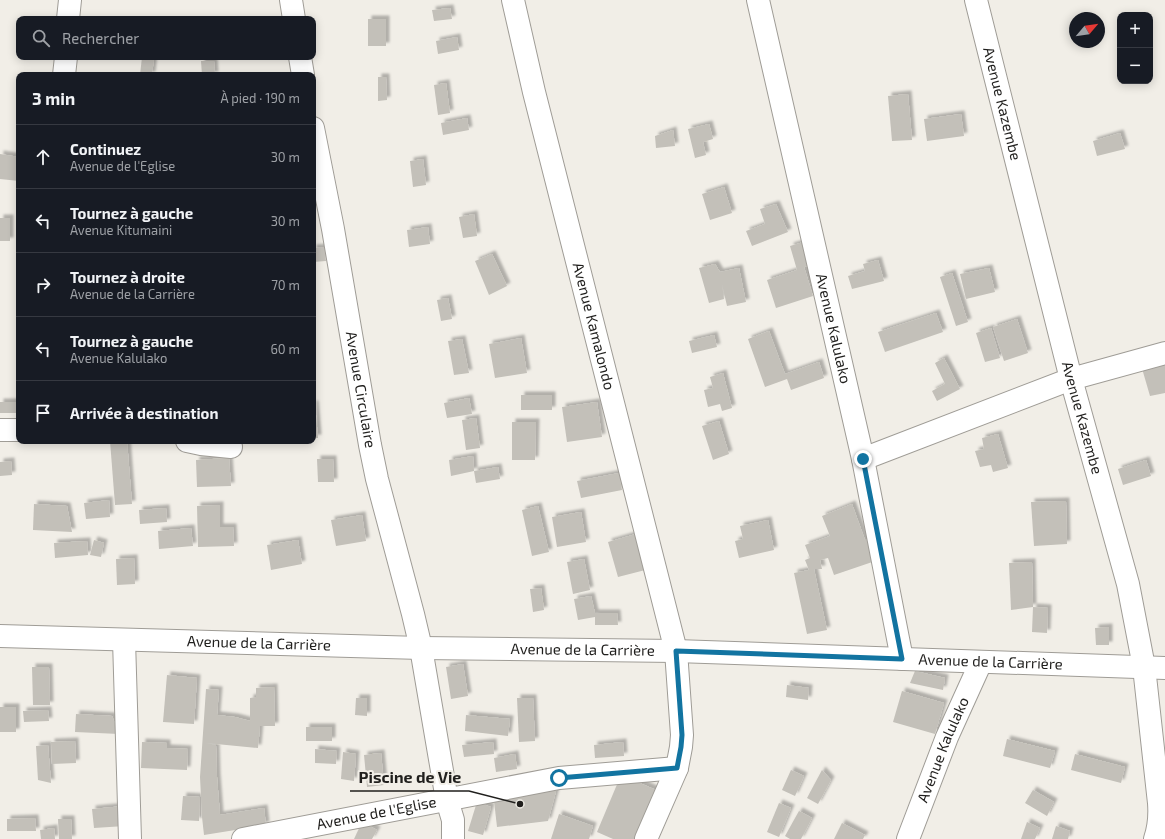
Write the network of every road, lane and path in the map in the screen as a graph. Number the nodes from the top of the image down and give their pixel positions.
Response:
1 (70, 0) edge
2 (291, 0) edge
3 (513, 0) edge
4 (758, 0) edge
5 (976, 0) edge
6 (68, 16) edge
7 (294, 16) edge
8 (66, 60) edge
9 (300, 60) edge
10 (64, 72) edge
11 (302, 72) edge
12 (316, 143) edge
13 (1165, 353) edge
14 (1071, 379) junction
15 (0, 430) edge
16 (16, 430) edge
17 (201, 444) edge
18 (231, 447) dead end
19 (863, 459) junction
20 (0, 636) edge
21 (124, 640) junction
22 (421, 648) junction
23 (676, 651) junction
24 (902, 659) junction
25 (981, 662) junction
26 (1144, 667) junction
27 (1165, 668) edge
28 (677, 768) junction
29 (447, 800) junction
30 (278, 836) edge
31 (130, 839) edge
32 (243, 839) edge
33 (453, 839) edge
34 (646, 839) edge
35 (908, 839) edge
36 (1155, 839) edge

1 - 6 street
2 - 7 street
3 - 23 street, Avenue Kamalondo
4 - 19 street, Avenue Kalulako
5 - 14 street, Avenue Kazembe
8 - 10 street
9 - 11 street
12 - 22 street, Avenue Circulaire
13 - 14 street
14 - 19 street
14 - 26 street, Avenue Kazembe
15 - 16 street
17 - 18 street
19 - 24 street, Avenue Kalulako
20 - 21 street, Avenue de la Carrière
21 - 22 street, Avenue de la Carrière
21 - 31 street
22 - 23 street, Avenue de la Carrière
22 - 29 street, Avenue Circulaire
23 - 24 street, Avenue de la Carrière
23 - 28 street, Avenue Kamalondo
24 - 25 street, Avenue de la Carrière
25 - 26 street, Avenue de la Carrière
25 - 35 street, Avenue Kalulako
26 - 27 street, Avenue de la Carrière
26 - 36 street, Avenue Kazembe
28 - 29 street, Avenue de l'Eglise
28 - 34 street, Avenue Kamalondo
29 - 30 street, Avenue de l'Eglise
29 - 33 street, Avenue Circulaire
30 - 32 street, Avenue de l'Eglise

